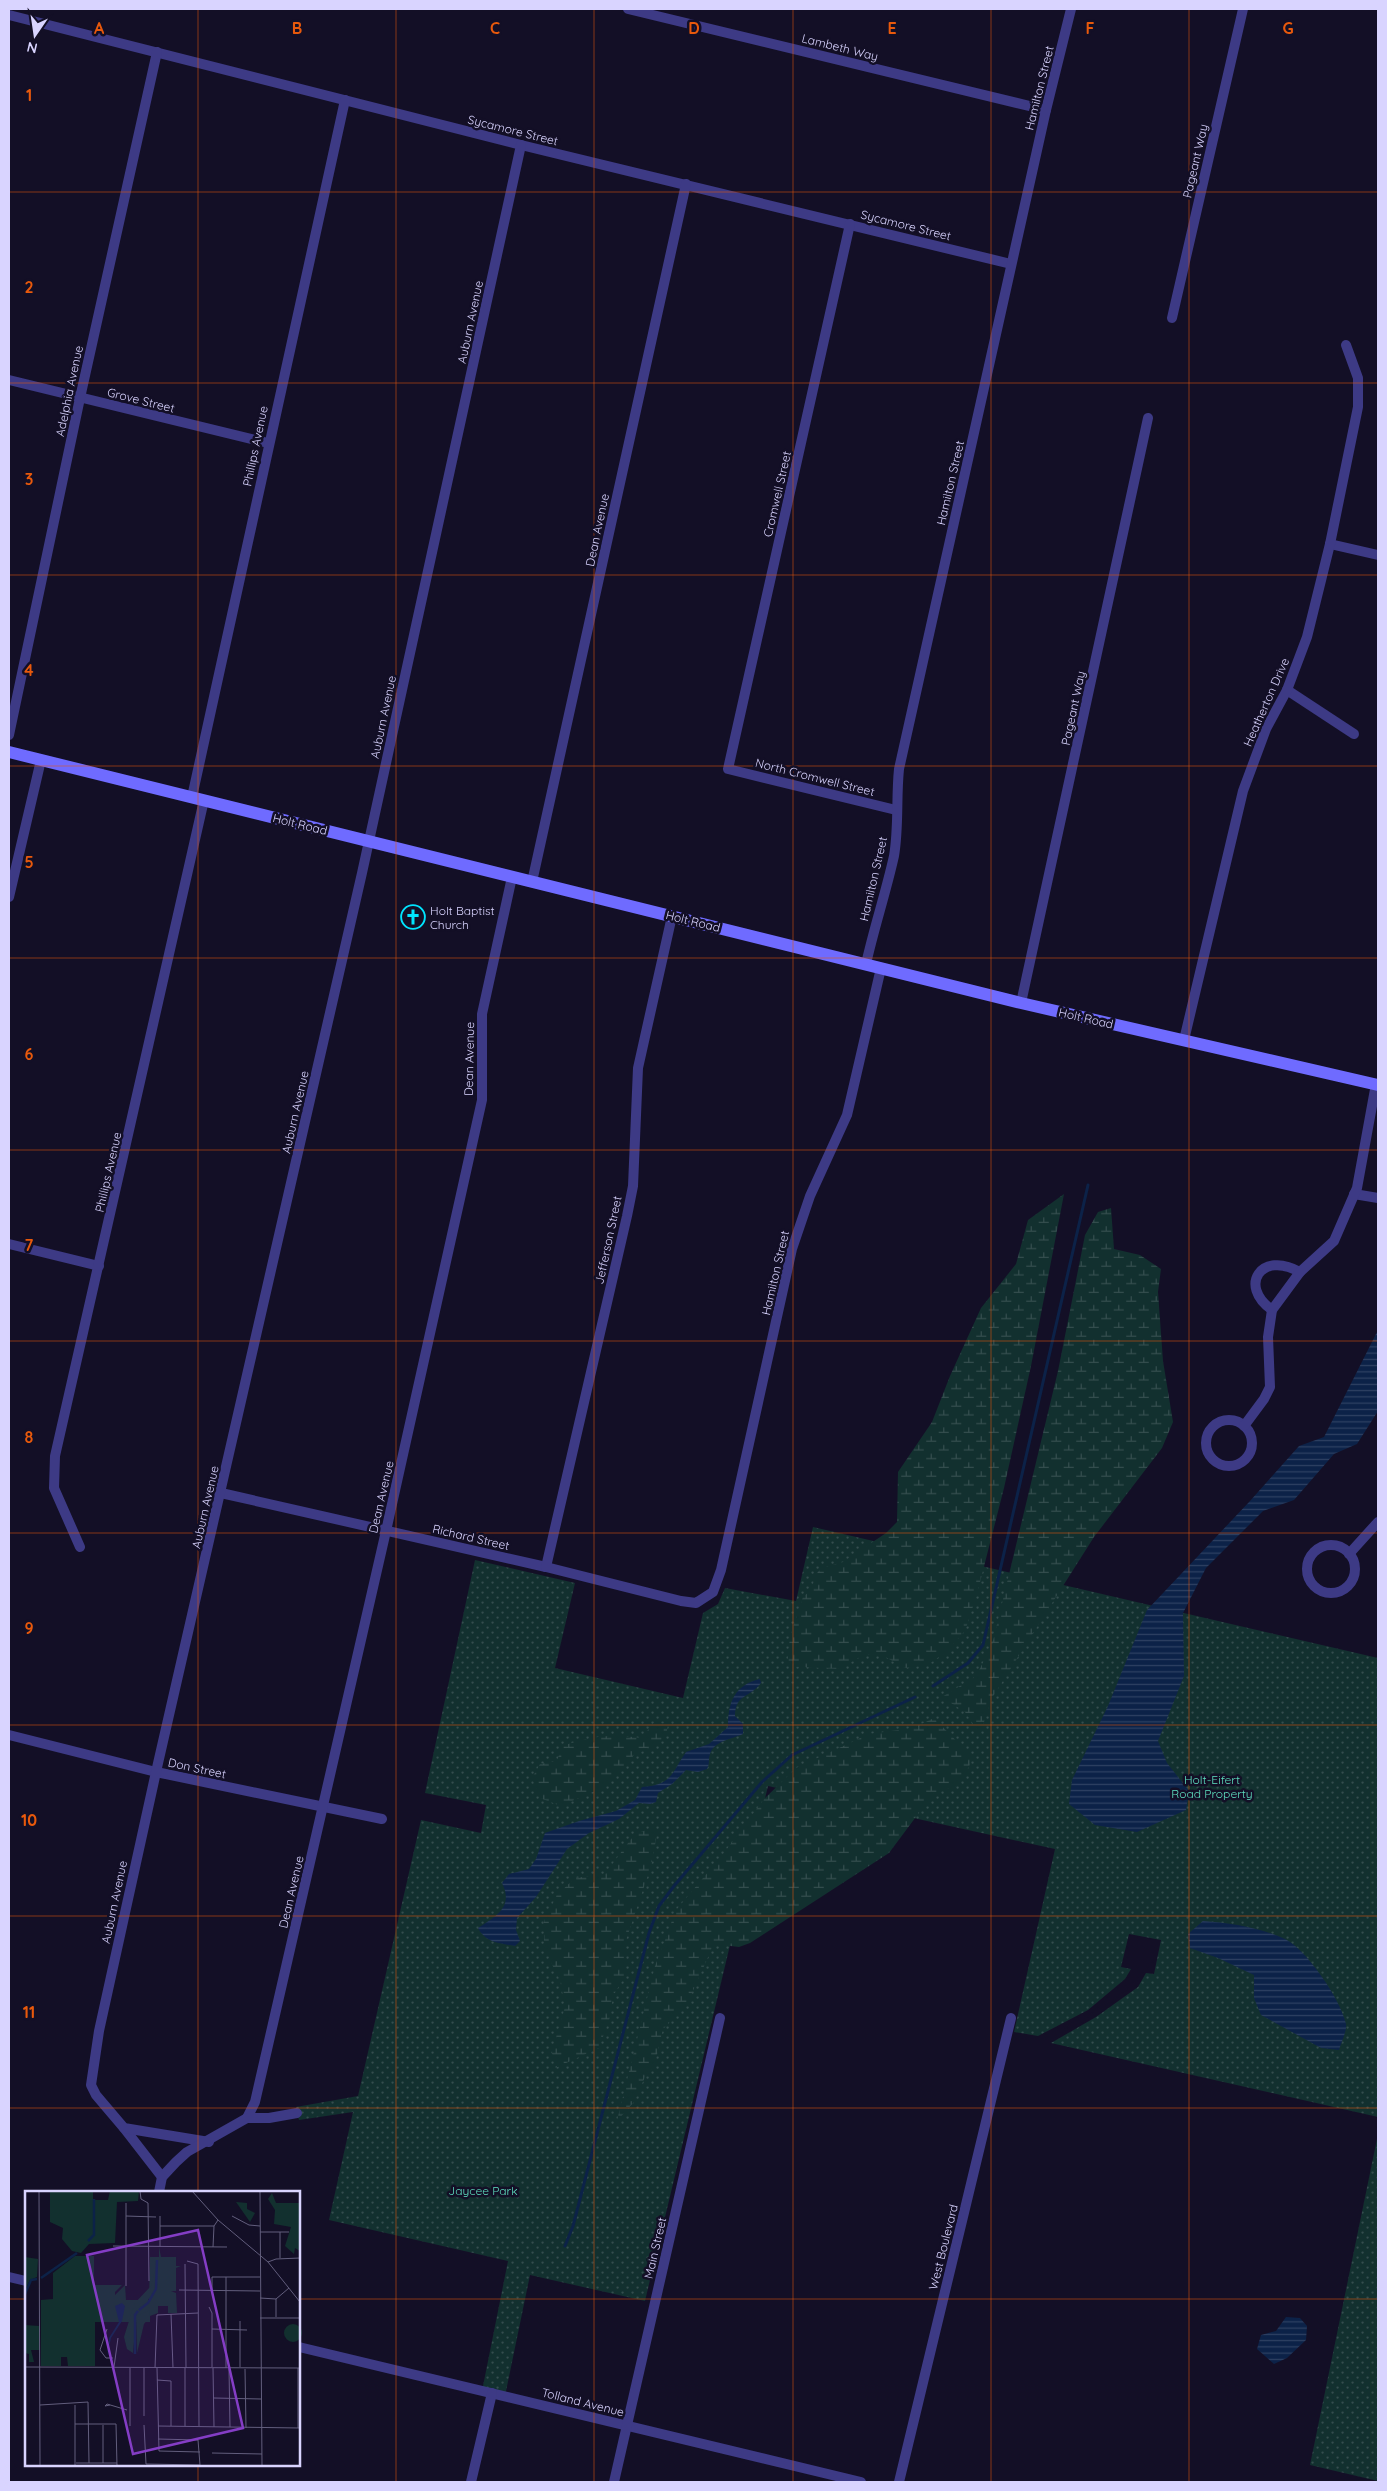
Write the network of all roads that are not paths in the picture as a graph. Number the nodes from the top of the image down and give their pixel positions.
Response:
1 (628, 9) edge
2 (1071, 9) edge
3 (1243, 9) edge
4 (9, 14) edge
5 (158, 52) junction
6 (345, 100) junction
7 (1046, 110) junction
8 (521, 145) junction
9 (686, 184) junction
10 (850, 224) junction
11 (1011, 264) junction
12 (1172, 318) dead end
13 (1346, 345) dead end
14 (9, 380) edge
15 (80, 398) junction
16 (1148, 418) dead end
17 (268, 443) junction
18 (1330, 544) junction
19 (1378, 555) edge
20 (1287, 690) junction
21 (1354, 734) dead end
22 (9, 735) edge
23 (9, 752) edge
24 (41, 760) junction
25 (728, 769) joint
26 (198, 799) junction
27 (896, 810) junction
28 (369, 841) junction
29 (512, 877) junction
30 (532, 882) junction
31 (9, 897) edge
32 (672, 916) junction
33 (866, 964) junction
34 (881, 968) junction
35 (1021, 1003) junction
36 (1184, 1040) junction
37 (1377, 1084) edge
38 (1354, 1194) junction
39 (1378, 1198) edge
40 (9, 1244) edge
41 (99, 1266) junction
42 (1300, 1272) junction
43 (1272, 1310) junction
44 (1244, 1426) junction
45 (221, 1493) junction
46 (1378, 1522) edge
47 (386, 1531) junction
48 (80, 1547) dead end
49 (1349, 1554) junction
50 (546, 1567) junction
51 (712, 1592) joint
52 (9, 1735) edge
53 (156, 1772) junction
54 (323, 1806) junction
55 (382, 1819) dead end
56 (720, 2018) dead end
57 (1011, 2018) dead end
58 (297, 2113) dead end
59 (248, 2118) junction
60 (124, 2128) junction
61 (209, 2142) junction
62 (162, 2177) junction
63 (158, 2191) edge
64 (9, 2277) edge
65 (25, 2281) edge
66 (300, 2346) edge
67 (492, 2393) junction
68 (628, 2426) junction
69 (470, 2482) edge
70 (614, 2482) edge
71 (861, 2482) edge
72 (899, 2482) edge

1 - 7 street, Lambeth Way
2 - 7 street, Hamilton Street
3 - 12 street, Pageant Way
4 - 5 street, Sycamore Street
5 - 6 street, Sycamore Street
5 - 15 street, Adelphia Avenue
6 - 8 street, Sycamore Street
6 - 17 street, Phillips Avenue
7 - 11 street, Hamilton Street
8 - 9 street, Sycamore Street
8 - 28 street, Auburn Avenue
9 - 10 street, Sycamore Street
9 - 30 street, Dean Avenue
10 - 11 street, Sycamore Street
10 - 25 street, Cromwell Street
11 - 27 street, Hamilton Street
13 - 18 street, Heatherton Drive
14 - 15 street, Grove Street
15 - 17 street, Grove Street
15 - 22 street, Adelphia Avenue
16 - 35 street, Pageant Way
17 - 26 street, Phillips Avenue
18 - 19 street
18 - 20 street, Heatherton Drive
20 - 21 street
20 - 36 street, Heatherton Drive
23 - 24 main road, Holt Road
24 - 26 main road, Holt Road
24 - 31 street
25 - 27 street, North Cromwell Street
26 - 28 main road, Holt Road
26 - 41 street, Phillips Avenue
27 - 33 street, Hamilton Street
28 - 29 main road, Holt Road
28 - 45 street, Auburn Avenue
29 - 30 main road, Holt Road
29 - 47 street, Dean Avenue
30 - 32 main road, Holt Road
32 - 33 main road, Holt Road
32 - 50 street, Jefferson Street
33 - 34 main road, Holt Road
34 - 35 main road, Holt Road
34 - 51 street, Hamilton Street
35 - 36 main road, Holt Road
36 - 37 main road, Holt Road
37 - 38 street
38 - 39 street
38 - 42 street
40 - 41 street
41 - 48 street, Phillips Avenue
42 - 43 street
42 - 43 street
43 - 44 street
44 - 44 street
45 - 47 street, Richard Street
45 - 53 street, Auburn Avenue
46 - 49 street
47 - 50 street, Richard Street
47 - 54 street, Dean Avenue
49 - 49 street
50 - 51 street, Richard Street
52 - 53 street, Don Street
53 - 54 street, Don Street
53 - 60 street, Auburn Avenue
54 - 55 street, Don Street
54 - 59 street, Dean Avenue
56 - 68 street, Main Street
57 - 72 street, West Boulevard
58 - 59 street
59 - 61 street
60 - 61 street
60 - 62 street
61 - 62 street
62 - 63 street
64 - 65 street
66 - 67 street, Tolland Avenue
67 - 68 street, Tolland Avenue
67 - 69 street
68 - 70 street, Main Street
68 - 71 street, Tolland Avenue

